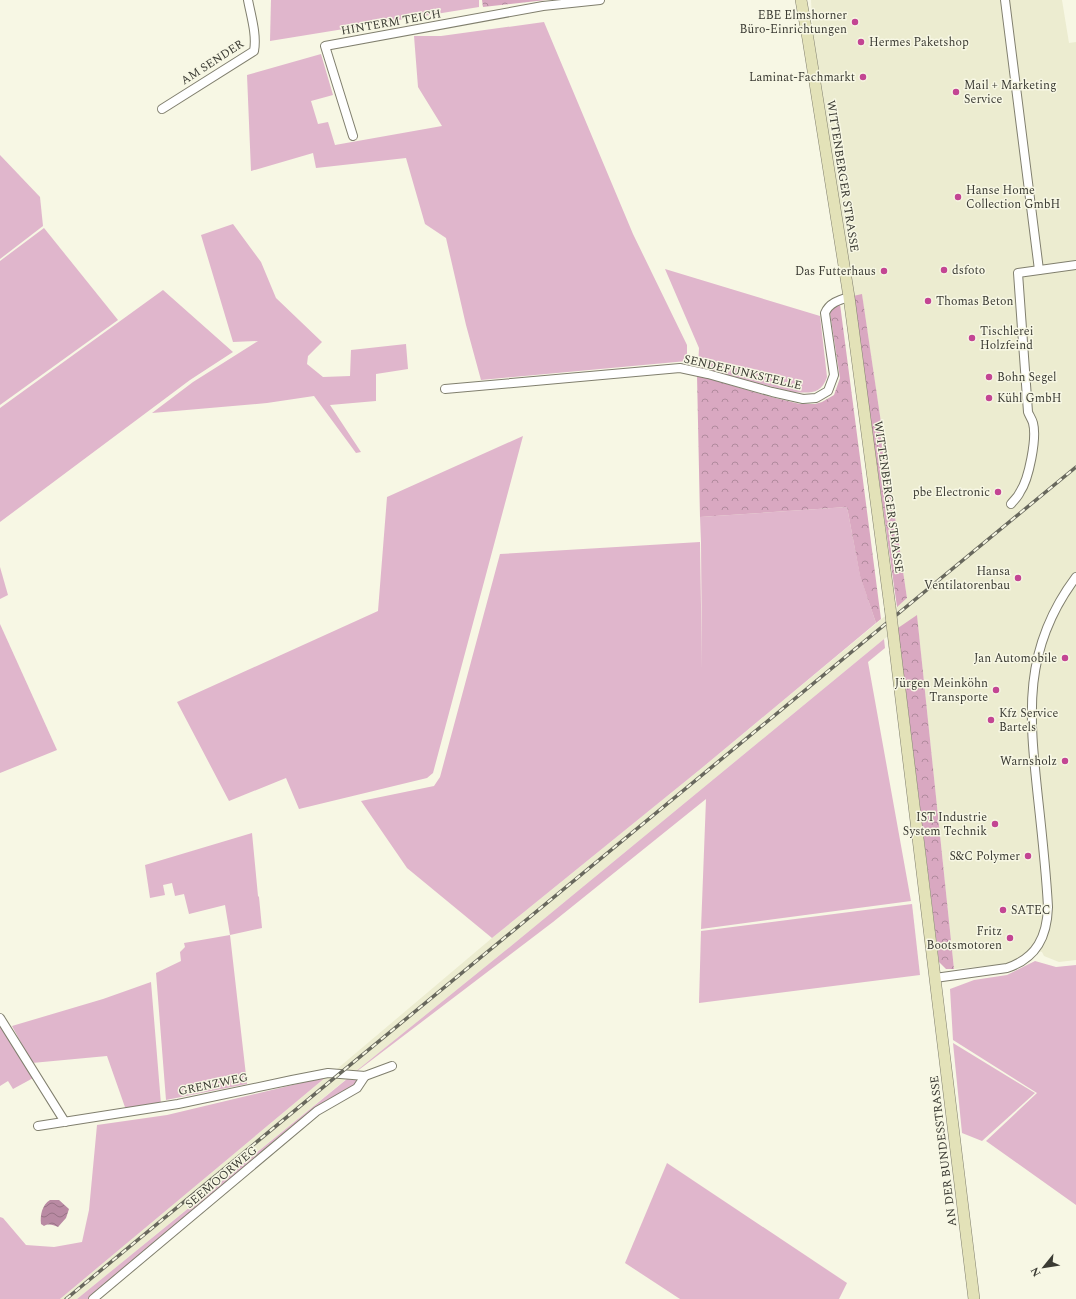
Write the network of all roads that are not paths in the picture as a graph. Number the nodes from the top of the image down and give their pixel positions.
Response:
1 (248, 0) edge
2 (600, 0) edge
3 (801, 0) edge
4 (1005, 0) edge
5 (162, 109) dead end
6 (353, 136) dead end
7 (1076, 265) edge
8 (1039, 270) junction
9 (849, 297) junction
10 (445, 389) dead end
11 (1011, 504) dead end
12 (1076, 577) edge
13 (935, 978) junction
14 (938, 1000) joint
15 (0, 1018) edge
16 (392, 1066) dead end
17 (365, 1076) junction
18 (66, 1122) junction
19 (38, 1126) dead end
20 (93, 1299) edge
21 (974, 1299) edge

1 - 5 street, AM SENDER
2 - 6 street, HINTERM TEICH
3 - 9 main road, WITTENBERGER STRASSE
4 - 8 street
7 - 8 street
8 - 11 street
9 - 10 street, SENDEFUNKSTELLE
9 - 13 main road, WITTENBERGER STRASSE, bridge
12 - 13 street
13 - 14 main road, WITTENBERGER STRASSE
14 - 21 main road, AN DER BUNDESSTRASSE
15 - 18 street
16 - 17 street, GRENZWEG
17 - 18 street, GRENZWEG
17 - 20 street, SEEMOORWEG
18 - 19 street, GRENZWEG

